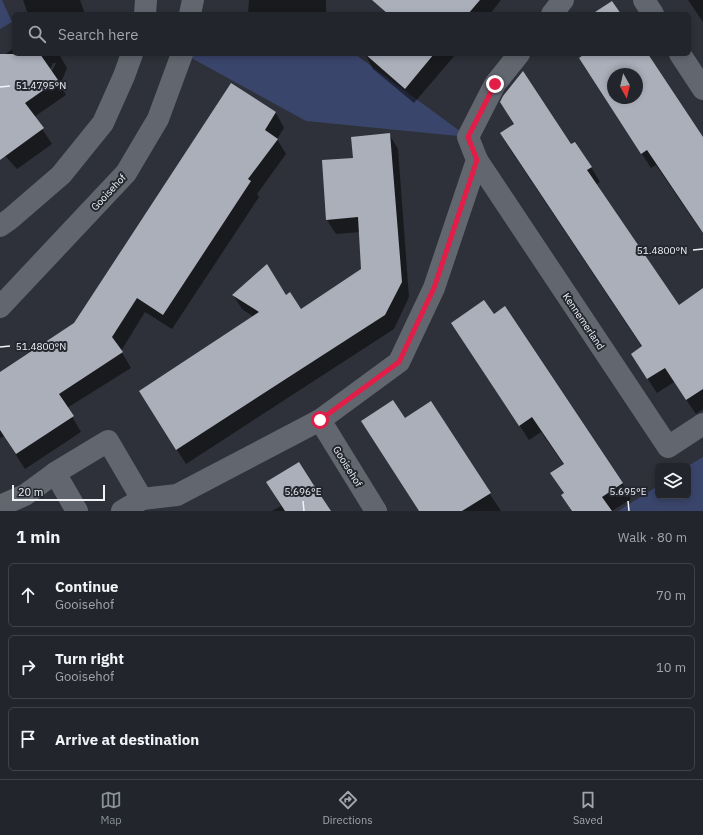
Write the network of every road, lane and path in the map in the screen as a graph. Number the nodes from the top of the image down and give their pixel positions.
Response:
1 (146, 0) edge
2 (193, 0) edge
3 (563, 0) edge
4 (644, 0) edge
5 (145, 12) edge
6 (190, 12) edge
7 (554, 12) edge
8 (652, 12) edge
9 (131, 56) edge
10 (181, 56) edge
11 (517, 56) edge
12 (681, 56) edge
13 (703, 89) edge
14 (477, 160) junction
15 (0, 226) edge
16 (0, 307) edge
17 (320, 420) junction
18 (703, 424) edge
19 (55, 472) junction
20 (142, 499) junction
21 (0, 506) edge
22 (77, 511) edge
23 (122, 511) edge
24 (376, 511) edge

1 - 5 street
2 - 6 street
3 - 7 street
4 - 8 street
9 - 15 street
10 - 16 street, Gooisehof
11 - 14 street
12 - 13 street
14 - 17 street
14 - 18 street, Kennemerland
17 - 20 street
17 - 24 street, Gooisehof
19 - 20 street
19 - 21 street
19 - 22 street
20 - 23 street

